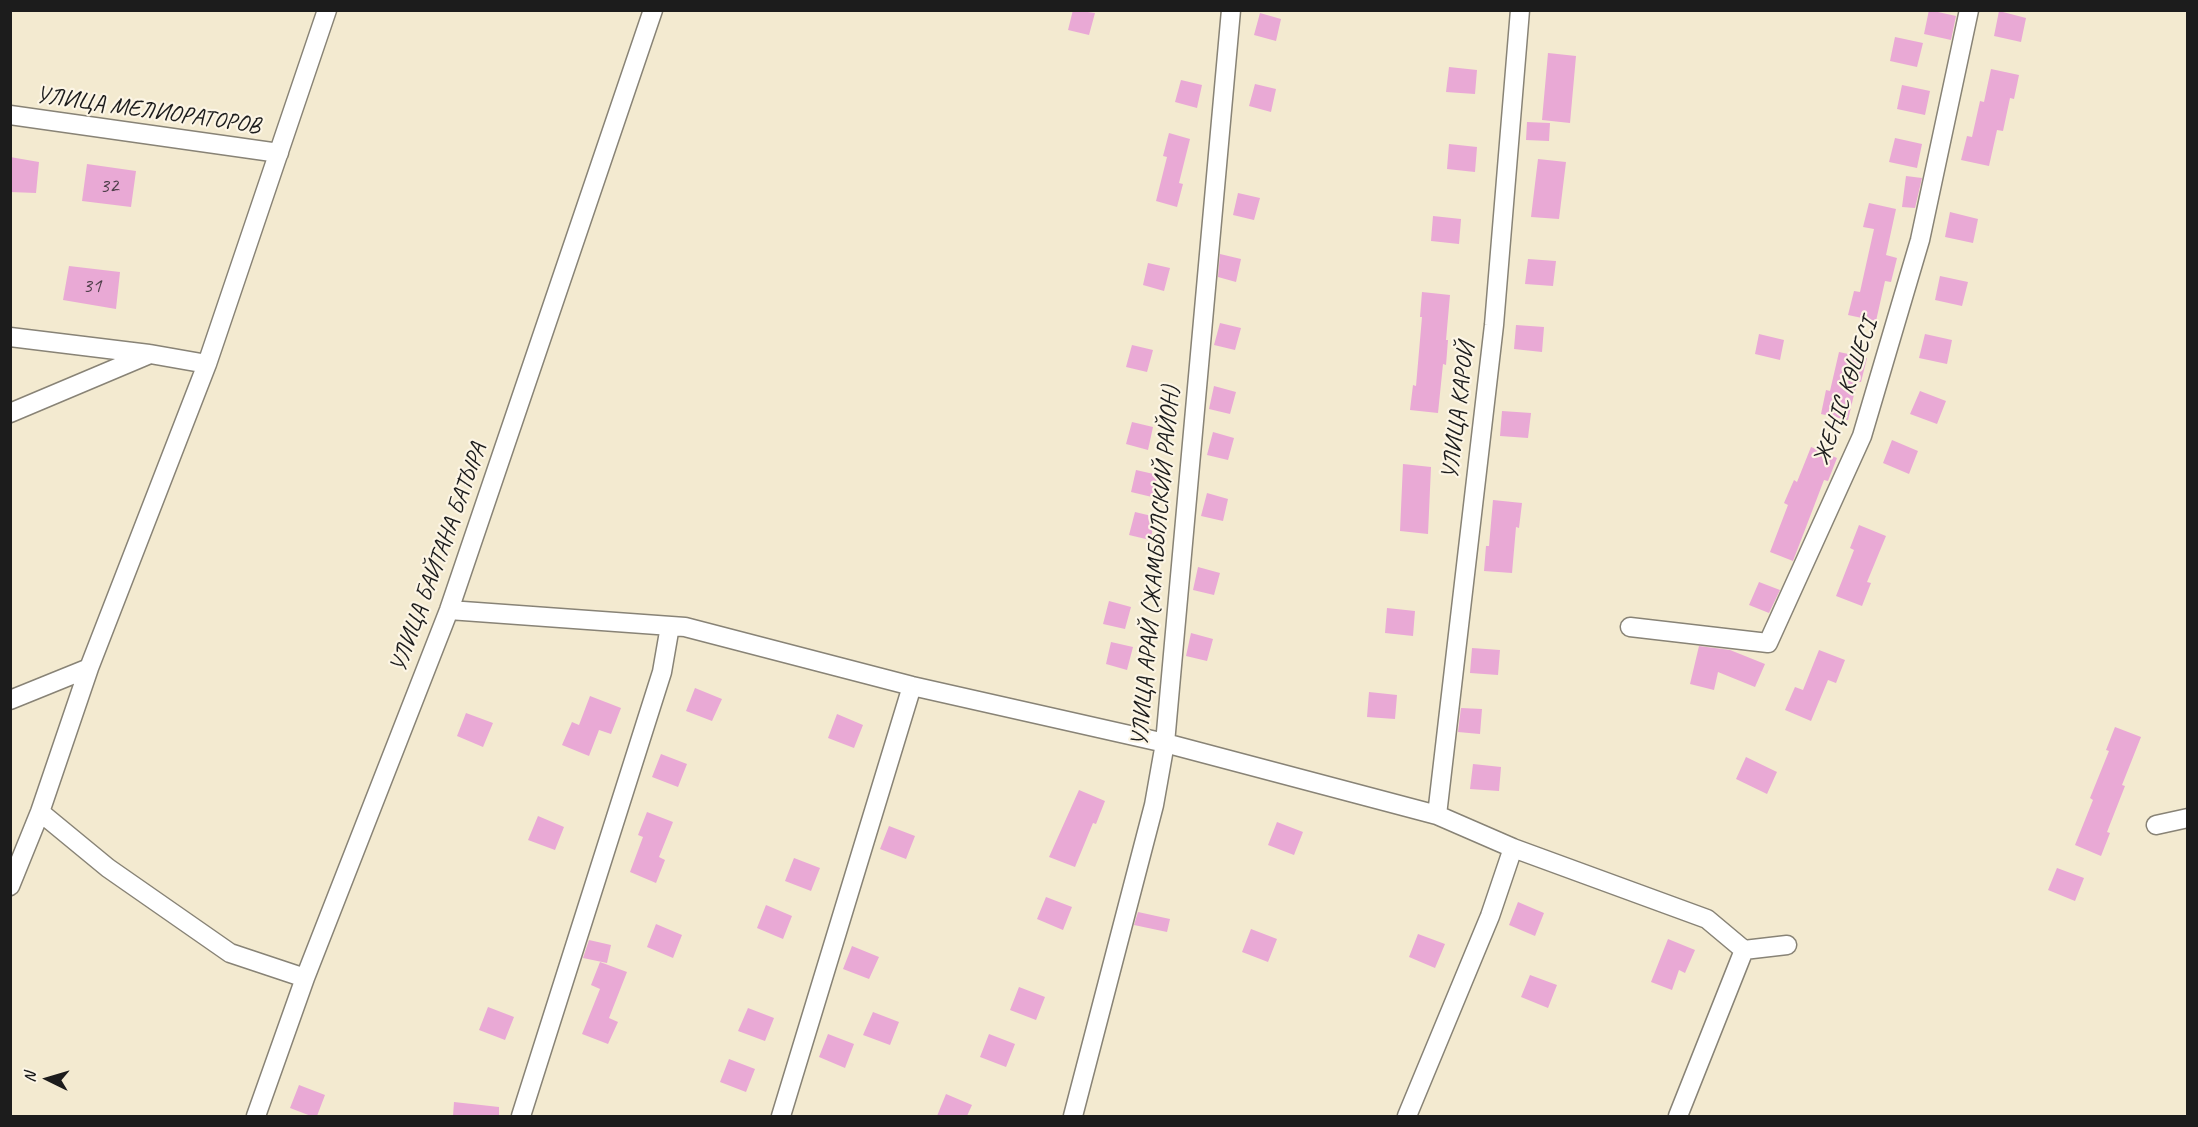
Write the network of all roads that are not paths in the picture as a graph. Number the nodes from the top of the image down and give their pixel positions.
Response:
1 (327, 10) edge
2 (652, 10) edge
3 (1231, 10) edge
4 (1520, 10) edge
5 (1969, 10) edge
6 (10, 116) edge
7 (279, 153) junction
8 (10, 337) edge
9 (150, 354) junction
10 (207, 364) junction
11 (10, 413) edge
12 (449, 610) junction
13 (670, 626) junction
14 (1630, 627) dead end
15 (89, 668) junction
16 (912, 686) junction
17 (10, 700) edge
18 (1165, 743) junction
19 (40, 812) junction
20 (1437, 815) junction
21 (2187, 818) edge
22 (2156, 825) dead end
23 (1513, 848) junction
24 (10, 886) edge
25 (1787, 945) dead end
26 (1743, 950) junction
27 (305, 978) junction
28 (256, 1116) edge
29 (522, 1116) edge
30 (781, 1116) edge
31 (1073, 1116) edge
32 (1407, 1116) edge
33 (1678, 1116) edge

1 - 7 street
2 - 12 street, УЛИЦА БАЙТАНА БАТЫРА
3 - 18 street, УЛИЦА АРАЙ (ЖАМБЫЛСКИЙ РАЙОН)
4 - 20 street, УЛИЦА КАРОЙ
5 - 14 street, ЖЕҢІС КӨШЕСІ
6 - 7 street, УЛИЦА МЕЛИОРАТОРОВ
7 - 10 street
8 - 9 street
9 - 10 street
9 - 11 street
10 - 15 street
12 - 13 street
12 - 27 street, УЛИЦА БАЙТАНА БАТЫРА
13 - 16 street
13 - 29 street
15 - 17 street
15 - 19 street
16 - 18 street
16 - 30 street
18 - 20 street
18 - 31 street, УЛИЦА АРАЙ (ЖАМБЫЛСКИЙ РАЙОН)
19 - 24 street
19 - 27 street
20 - 23 street
21 - 22 street
23 - 26 street
23 - 32 street
25 - 26 street
26 - 33 street
27 - 28 street, УЛИЦА БАЙТАНА БАТЫРА

